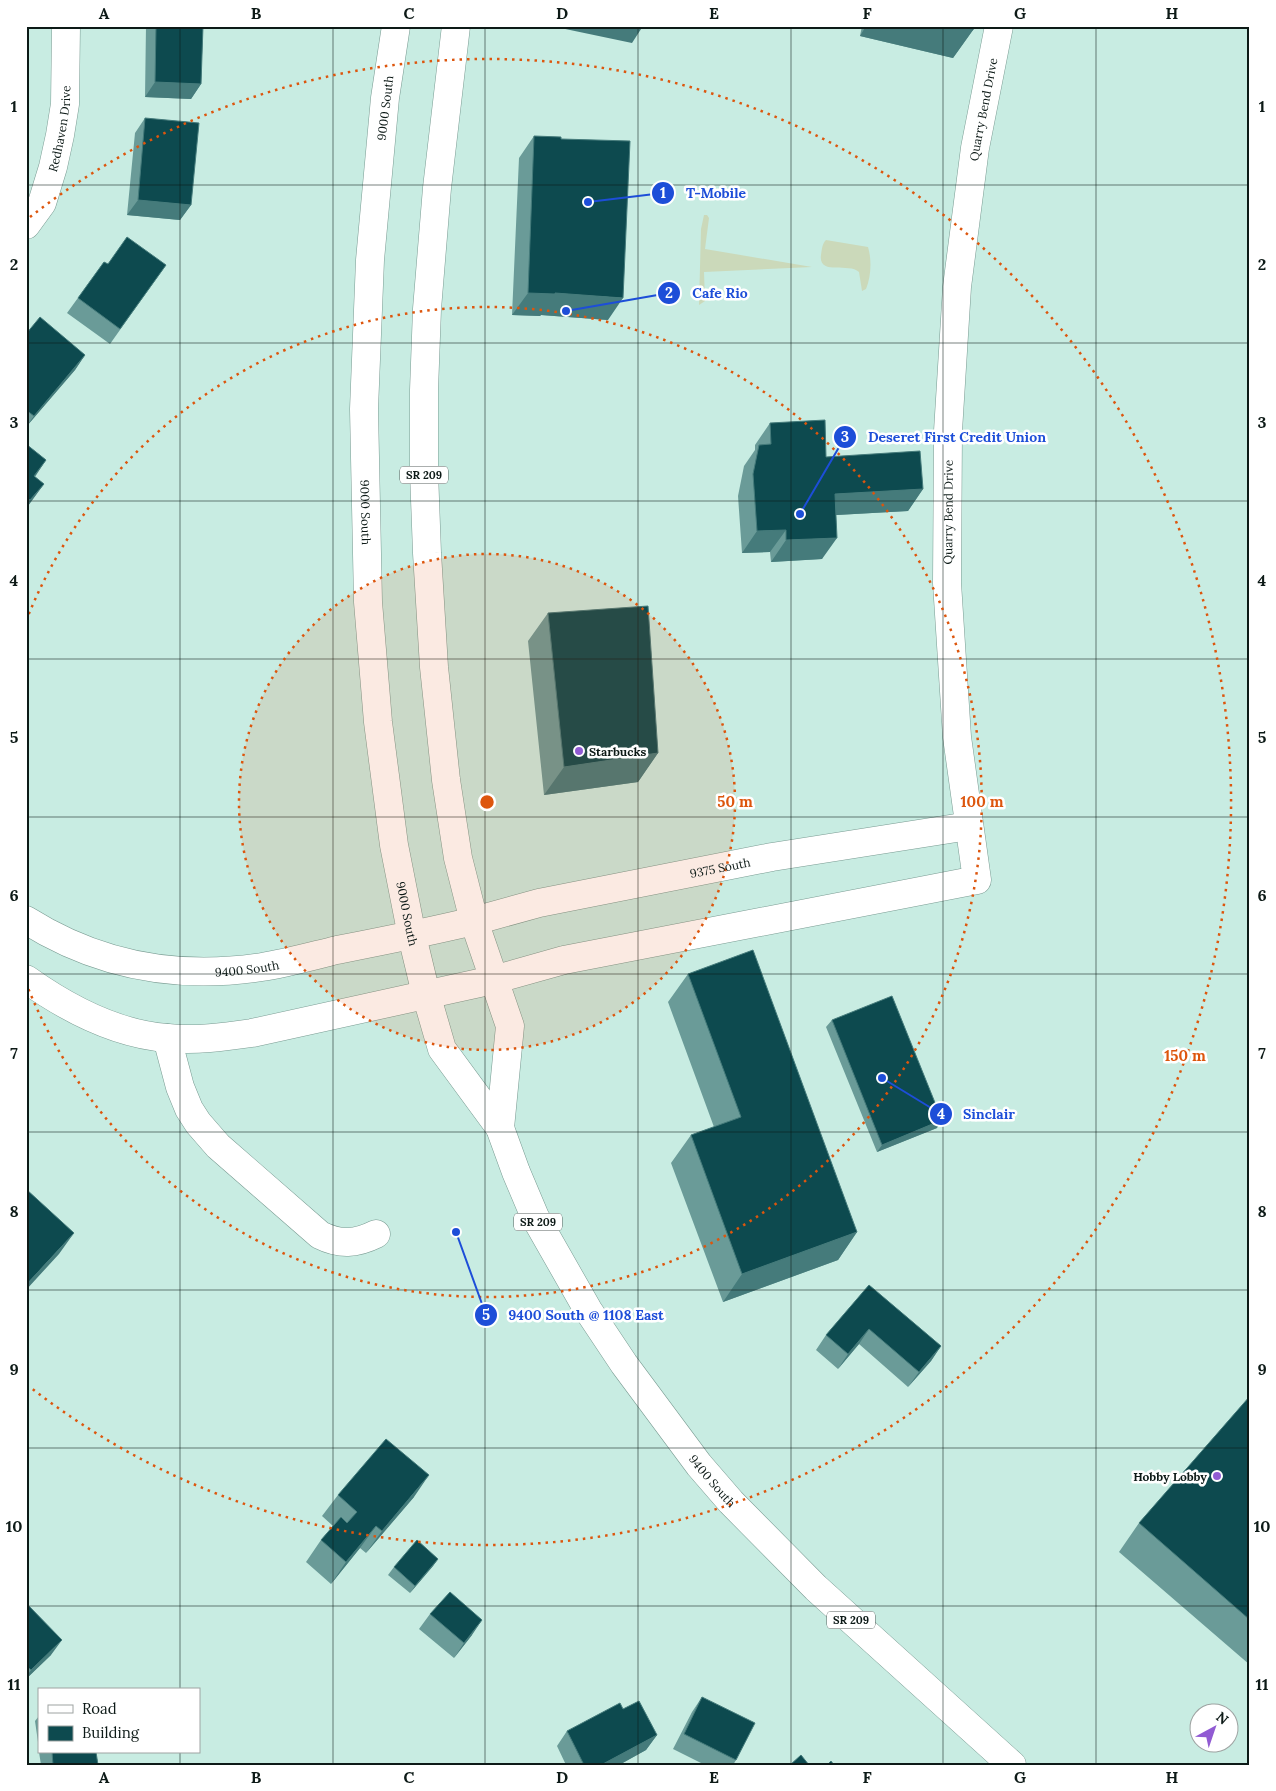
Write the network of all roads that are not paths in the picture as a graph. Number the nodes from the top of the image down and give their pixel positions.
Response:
1 (66, 26) edge
2 (396, 26) edge
3 (456, 26) edge
4 (1000, 26) edge
5 (26, 225) edge
6 (969, 826) junction
7 (26, 920) edge
8 (474, 921) junction
9 (412, 936) junction
10 (26, 979) edge
11 (493, 980) junction
12 (426, 994) junction
13 (167, 1038) junction
14 (500, 1128) junction
15 (376, 1234) dead end
16 (1012, 1765) edge

1 - 5 main road, Redhaven Drive
2 - 9 main road, 9000 South / SR 209
3 - 8 main road, SR 209
4 - 6 main road, Quarry Bend Drive
6 - 8 main road, 9375 South
6 - 11 main road, Quarry Bend Drive
7 - 9 main road, 9400 South
8 - 9 main road, 9400 South
8 - 11 main road, SR 209
9 - 12 main road, 9000 South / SR 209
10 - 13 main road
11 - 12 main road
11 - 14 main road, 9400 South / SR 209
12 - 13 main road
12 - 14 main road, 9400 South / SR 209
13 - 15 main road
14 - 16 main road, 9400 South / SR 209

